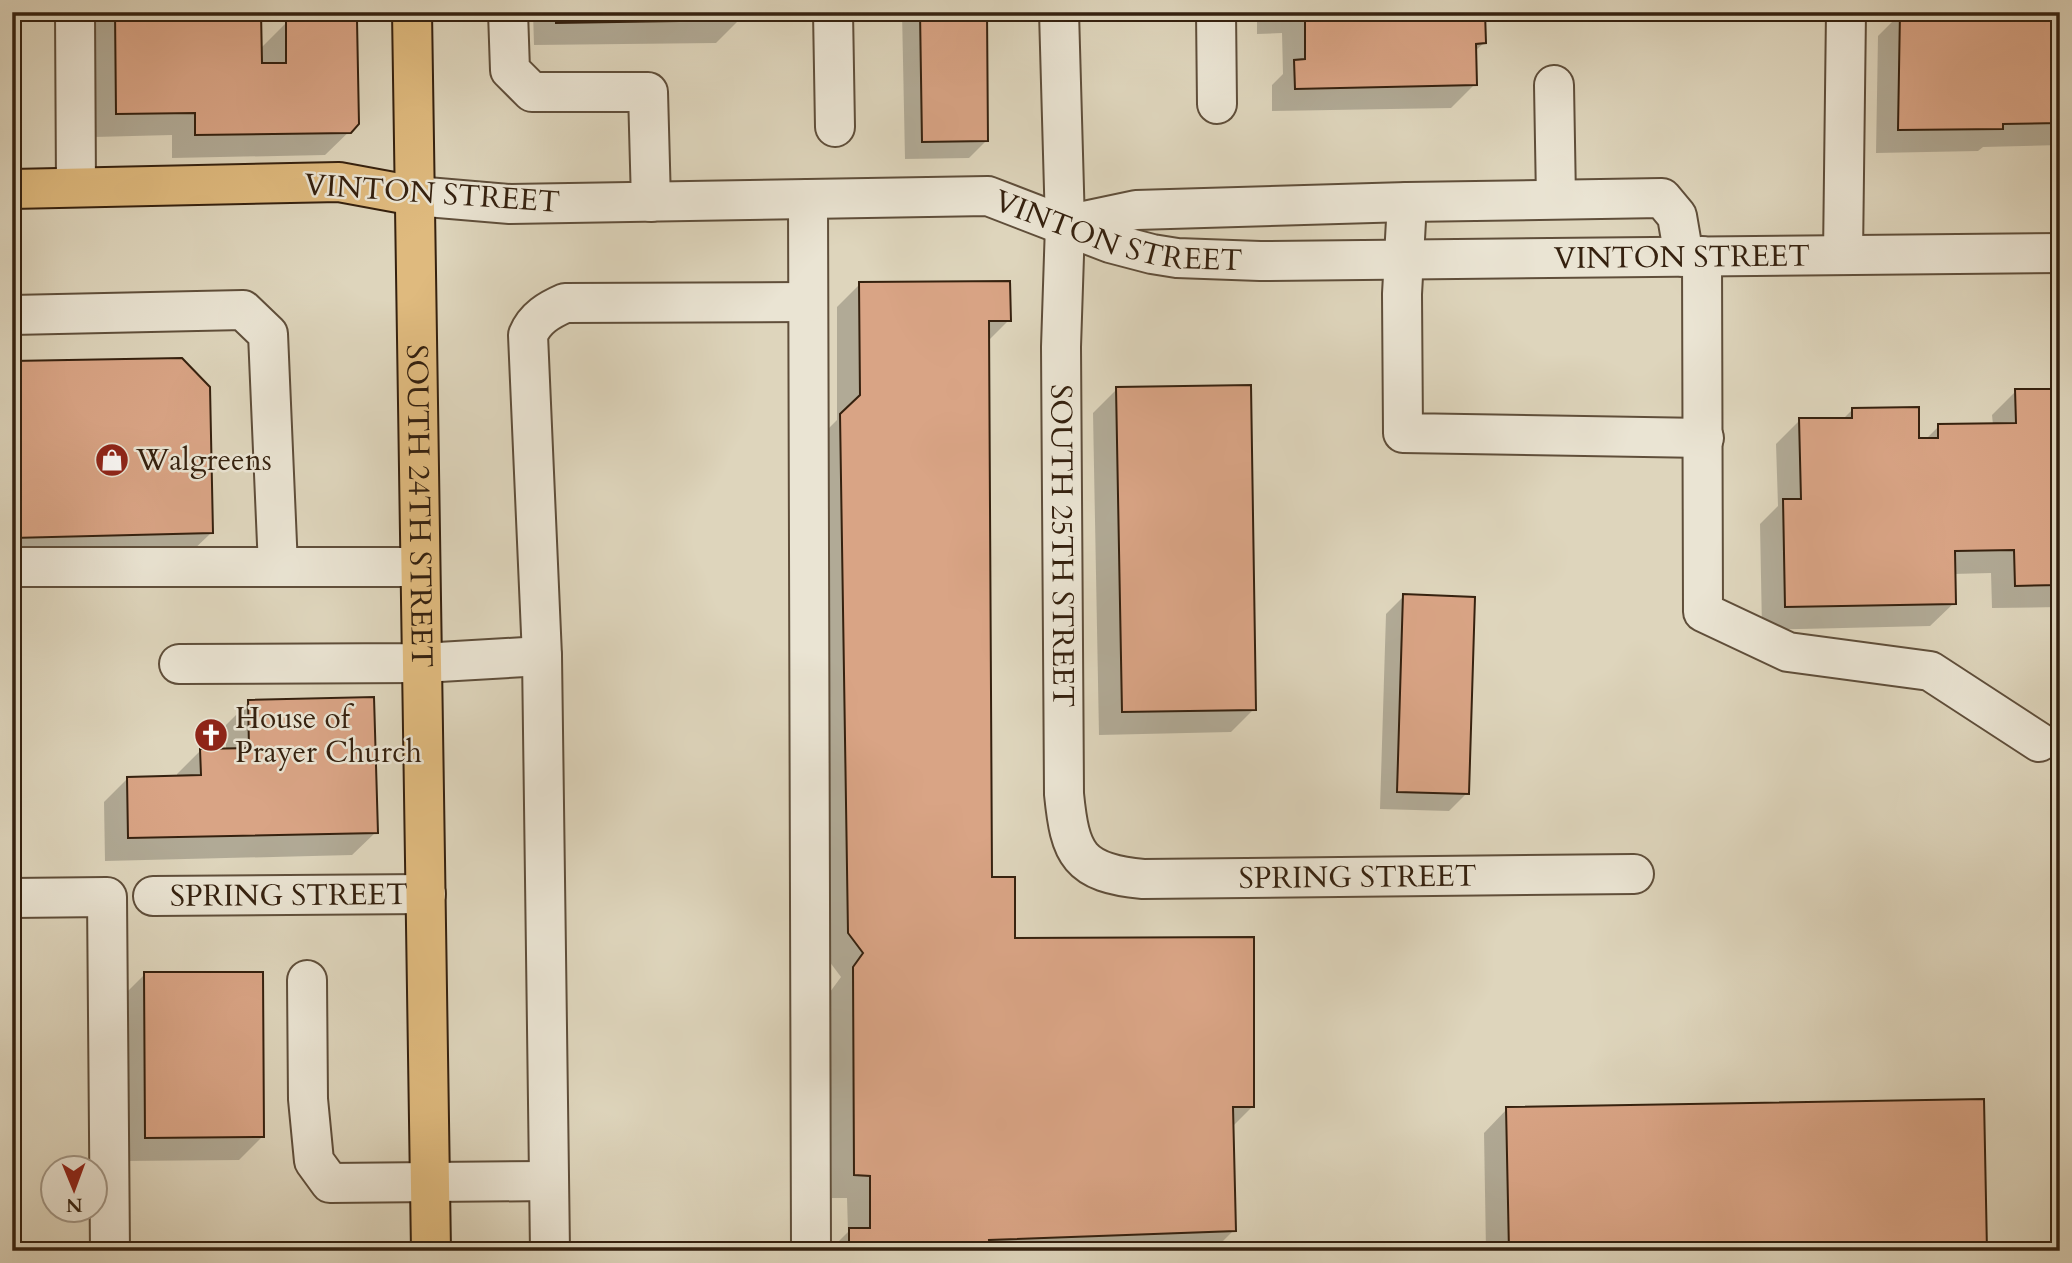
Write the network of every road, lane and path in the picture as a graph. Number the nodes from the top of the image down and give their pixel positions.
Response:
1 (75, 12) edge
2 (412, 12) edge
3 (508, 12) edge
4 (833, 12) edge
5 (1059, 12) edge
6 (1216, 12) edge
7 (1846, 12) edge
8 (1554, 85) dead end
9 (1217, 104) dead end
10 (835, 127) dead end
11 (76, 187) junction
12 (12, 188) edge
13 (415, 196) junction
14 (808, 199) junction
15 (1556, 200) junction
16 (1407, 201) junction
17 (651, 202) junction
18 (1065, 225) junction
19 (2060, 253) edge
20 (1843, 255) junction
21 (1693, 257) junction
22 (1402, 259) junction
23 (808, 302) junction
24 (12, 316) edge
25 (1704, 438) junction
26 (12, 567) edge
27 (278, 567) junction
28 (421, 567) junction
29 (542, 656) junction
30 (422, 663) junction
31 (179, 664) dead end
32 (2039, 742) dead end
33 (1085, 862) joint
34 (1634, 874) dead end
35 (426, 894) junction
36 (153, 896) dead end
37 (12, 898) edge
38 (307, 980) dead end
39 (549, 1181) junction
40 (430, 1184) junction
41 (110, 1251) edge
42 (431, 1251) edge
43 (550, 1251) edge
44 (811, 1251) edge

1 - 11 street
2 - 13 main road, SOUTH 24TH STREET
3 - 17 street
4 - 10 street
5 - 18 street, SOUTH 25TH STREET
6 - 9 street
7 - 20 street
8 - 15 street
11 - 12 main road, VINTON STREET
11 - 13 main road, VINTON STREET
13 - 17 street, VINTON STREET
13 - 28 main road, SOUTH 24TH STREET
14 - 17 street, VINTON STREET
14 - 18 street, VINTON STREET
14 - 23 street
15 - 16 street
15 - 21 street
16 - 18 street
16 - 22 street
18 - 22 street, VINTON STREET
18 - 33 street, SOUTH 25TH STREET
19 - 20 street, VINTON STREET
20 - 21 street, VINTON STREET
21 - 22 street, VINTON STREET
21 - 25 street
22 - 25 street
23 - 29 street
23 - 44 street
24 - 27 street
25 - 32 street
26 - 27 street
27 - 28 street
28 - 30 main road, SOUTH 24TH STREET
29 - 30 street
29 - 39 street
30 - 31 street
30 - 35 main road, SOUTH 24TH STREET
33 - 34 street, SPRING STREET
35 - 36 street, SPRING STREET
35 - 40 main road, SOUTH 24TH STREET
37 - 41 street
38 - 40 street
39 - 40 street
39 - 43 street
40 - 42 main road, SOUTH 24TH STREET

